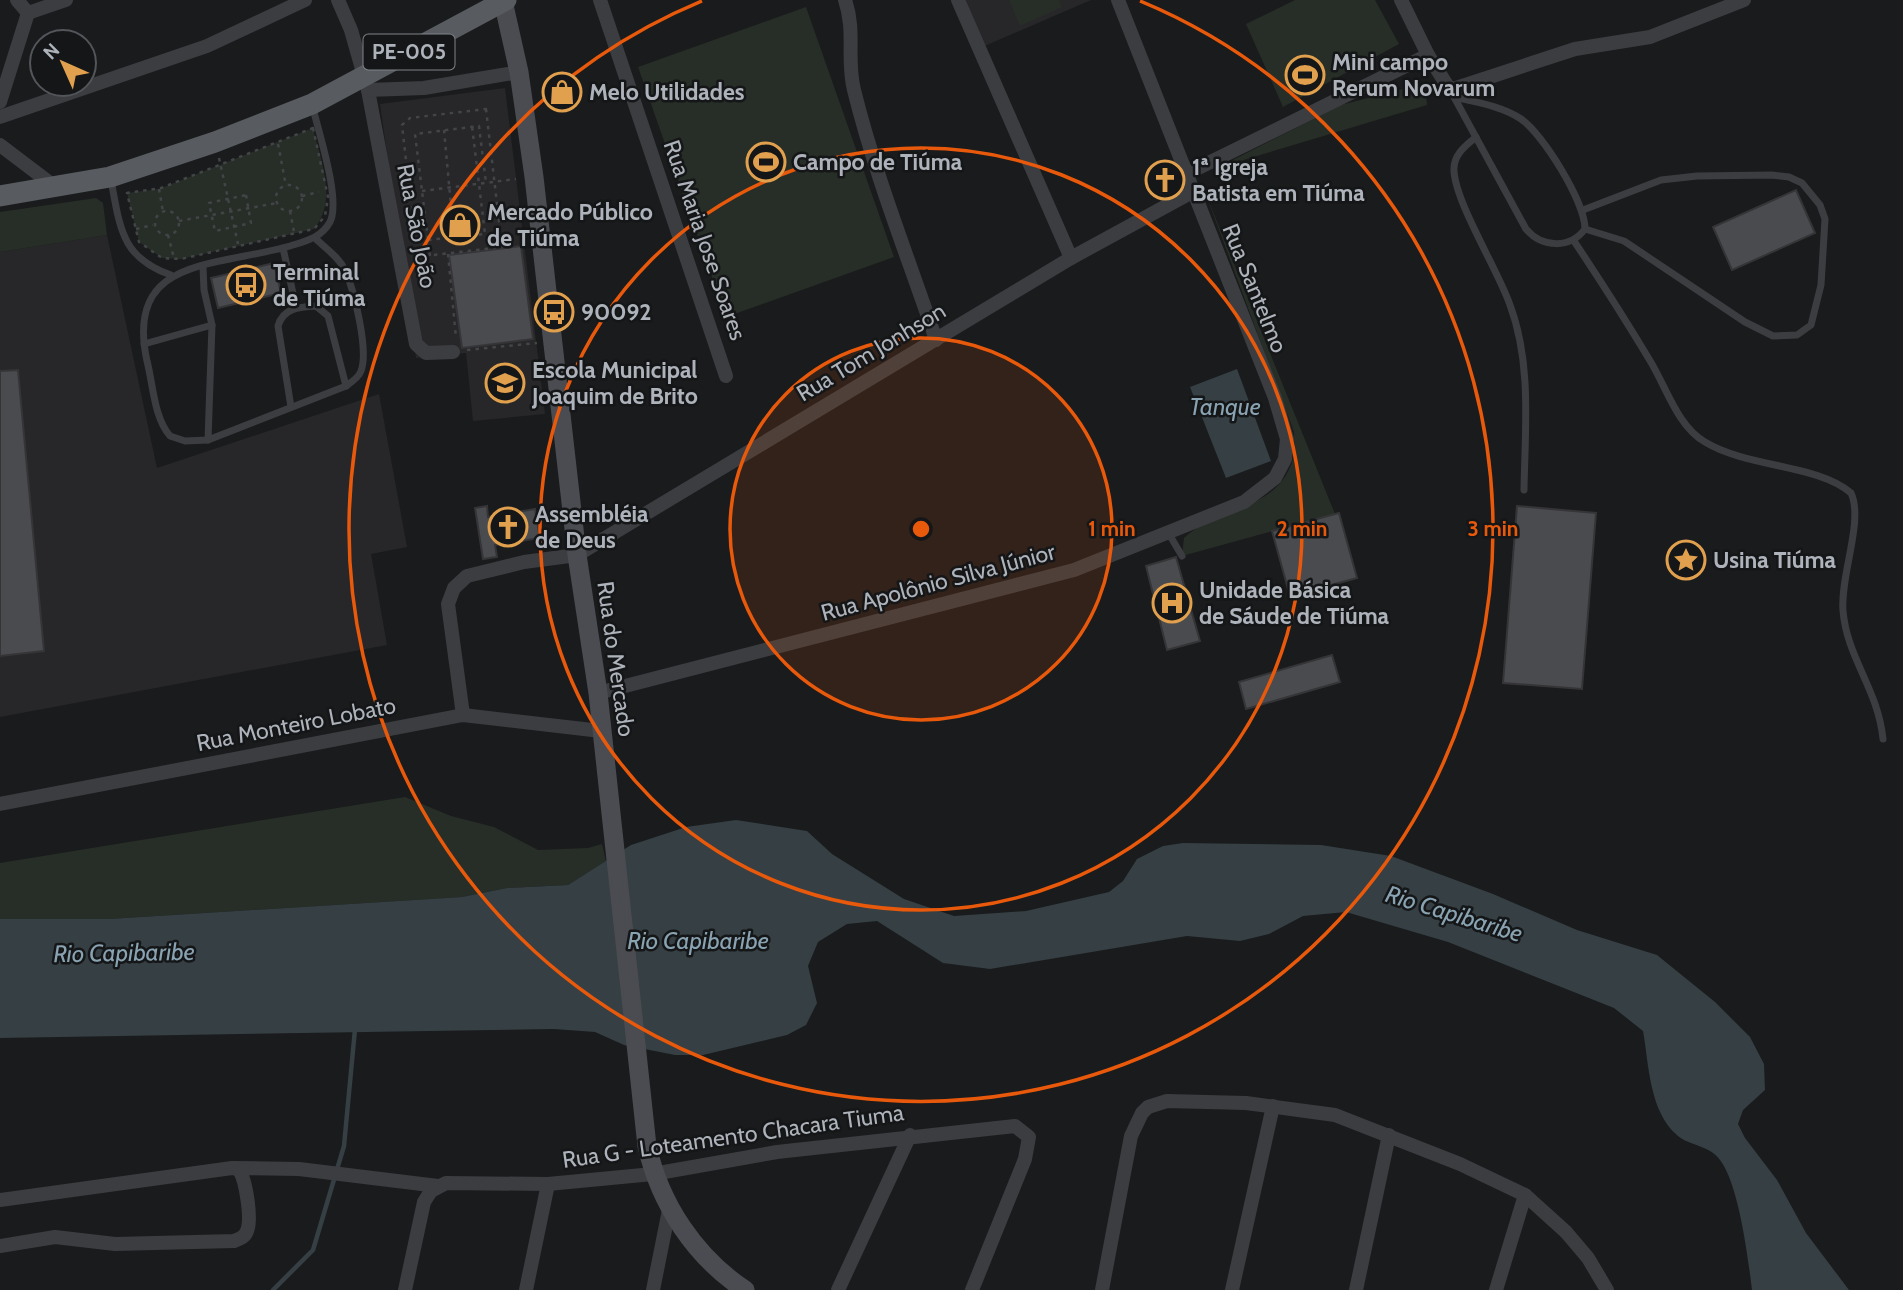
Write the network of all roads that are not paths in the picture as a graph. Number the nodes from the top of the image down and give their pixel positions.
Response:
1 (17, 0) edge
2 (66, 0) edge
3 (305, 0) edge
4 (338, 0) edge
5 (600, 0) edge
6 (845, 0) edge
7 (958, 0) edge
8 (1118, 0) edge
9 (1402, 0) edge
10 (1744, 0) edge
11 (505, 1) edge
12 (28, 13) junction
13 (1428, 55) junction
14 (519, 72) junction
15 (366, 83) junction
16 (1452, 93) junction
17 (0, 102) edge
18 (312, 104) junction
19 (0, 117) edge
20 (1476, 136) junction
21 (0, 145) edge
22 (1186, 174) junction
23 (110, 177) junction
24 (54, 186) junction
25 (1192, 192) junction
26 (0, 196) edge
27 (1583, 210) junction
28 (1585, 229) junction
29 (315, 238) junction
30 (1574, 241) junction
31 (283, 248) junction
32 (1071, 258) junction
33 (203, 267) junction
34 (171, 275) junction
35 (296, 307) junction
36 (212, 325) junction
37 (936, 340) junction
38 (144, 344) junction
39 (455, 351) road end
40 (726, 376) dead end
41 (346, 386) junction
42 (291, 407) junction
43 (208, 440) junction
44 (1276, 478) joint
45 (1524, 491) dead end
46 (1170, 534) junction
47 (577, 555) junction
48 (1182, 556) dead end
49 (598, 693) junction
50 (463, 715) junction
51 (601, 731) junction
52 (1883, 739) dead end
53 (0, 804) edge
54 (1273, 1106) junction
55 (910, 1135) junction
56 (1389, 1135) junction
57 (239, 1170) junction
58 (653, 1174) junction
59 (548, 1184) junction
60 (438, 1186) junction
61 (1525, 1195) junction
62 (0, 1200) edge
63 (669, 1210) junction
64 (0, 1246) edge
65 (405, 1290) edge
66 (526, 1290) edge
67 (653, 1290) edge
68 (745, 1290) edge
69 (838, 1290) edge
70 (972, 1290) edge
71 (1102, 1290) edge
72 (1232, 1290) edge
73 (1356, 1290) edge
74 (1496, 1290) edge
75 (1607, 1290) edge

1 - 12 street
2 - 12 street
3 - 19 street
4 - 15 street
5 - 40 street, Rua Maria Jose Soares
6 - 37 street
7 - 32 street
8 - 22 street, Rua Santelmo
9 - 13 street
10 - 16 street
11 - 14 main road, Rua do Mercado
11 - 15 main road, PE-005
12 - 17 street
13 - 16 street
13 - 22 street
14 - 15 street
14 - 47 main road, Rua do Mercado
15 - 18 main road, PE-005
15 - 39 street, Rua São João
16 - 20 lane
16 - 27 lane
18 - 23 main road, PE-005
18 - 29 lane
20 - 30 lane
20 - 45 lane
21 - 24 street
22 - 25 street, Rua Santelmo
23 - 24 main road, PE-005
23 - 34 lane
24 - 26 main road, PE-005
25 - 32 street, Rua Tom Jonhson
25 - 44 street, Rua Santelmo
27 - 28 lane
27 - 28 lane
28 - 30 lane
29 - 31 lane
29 - 41 lane
30 - 52 lane
31 - 33 lane
31 - 35 lane
32 - 37 street, Rua Tom Jonhson
33 - 34 lane
33 - 36 lane
34 - 38 lane
35 - 41 lane
35 - 42 lane
36 - 38 lane
36 - 43 lane
37 - 47 street, Rua Tom Jonhson
38 - 43 lane
41 - 42 lane
42 - 43 lane
44 - 46 street, Rua Apolônio Silva Júnior
46 - 48 lane
46 - 49 street, Rua Apolônio Silva Júnior
47 - 49 main road, Rua do Mercado
47 - 50 street
49 - 51 main road, Rua do Mercado
50 - 51 street, Rua Monteiro Lobato
50 - 53 street, Rua Monteiro Lobato
51 - 58 main road, Rua do Mercado
54 - 56 street
54 - 71 street
54 - 72 street
55 - 58 street, Rua G - Loteamento Chacara Tiuma
55 - 69 street
55 - 70 street, Rua G - Loteamento Chacara Tiuma
56 - 61 street
56 - 73 street
57 - 60 street, Rua G - Loteamento Chacara Tiuma
57 - 62 street, Rua G - Loteamento Chacara Tiuma
57 - 64 street
58 - 59 street, Rua G - Loteamento Chacara Tiuma
58 - 63 main road, Rua do Mercado
59 - 60 street, Rua G - Loteamento Chacara Tiuma
59 - 66 street
60 - 65 street
61 - 74 street
61 - 75 street
63 - 67 street
63 - 68 main road, Rua do Mercado

